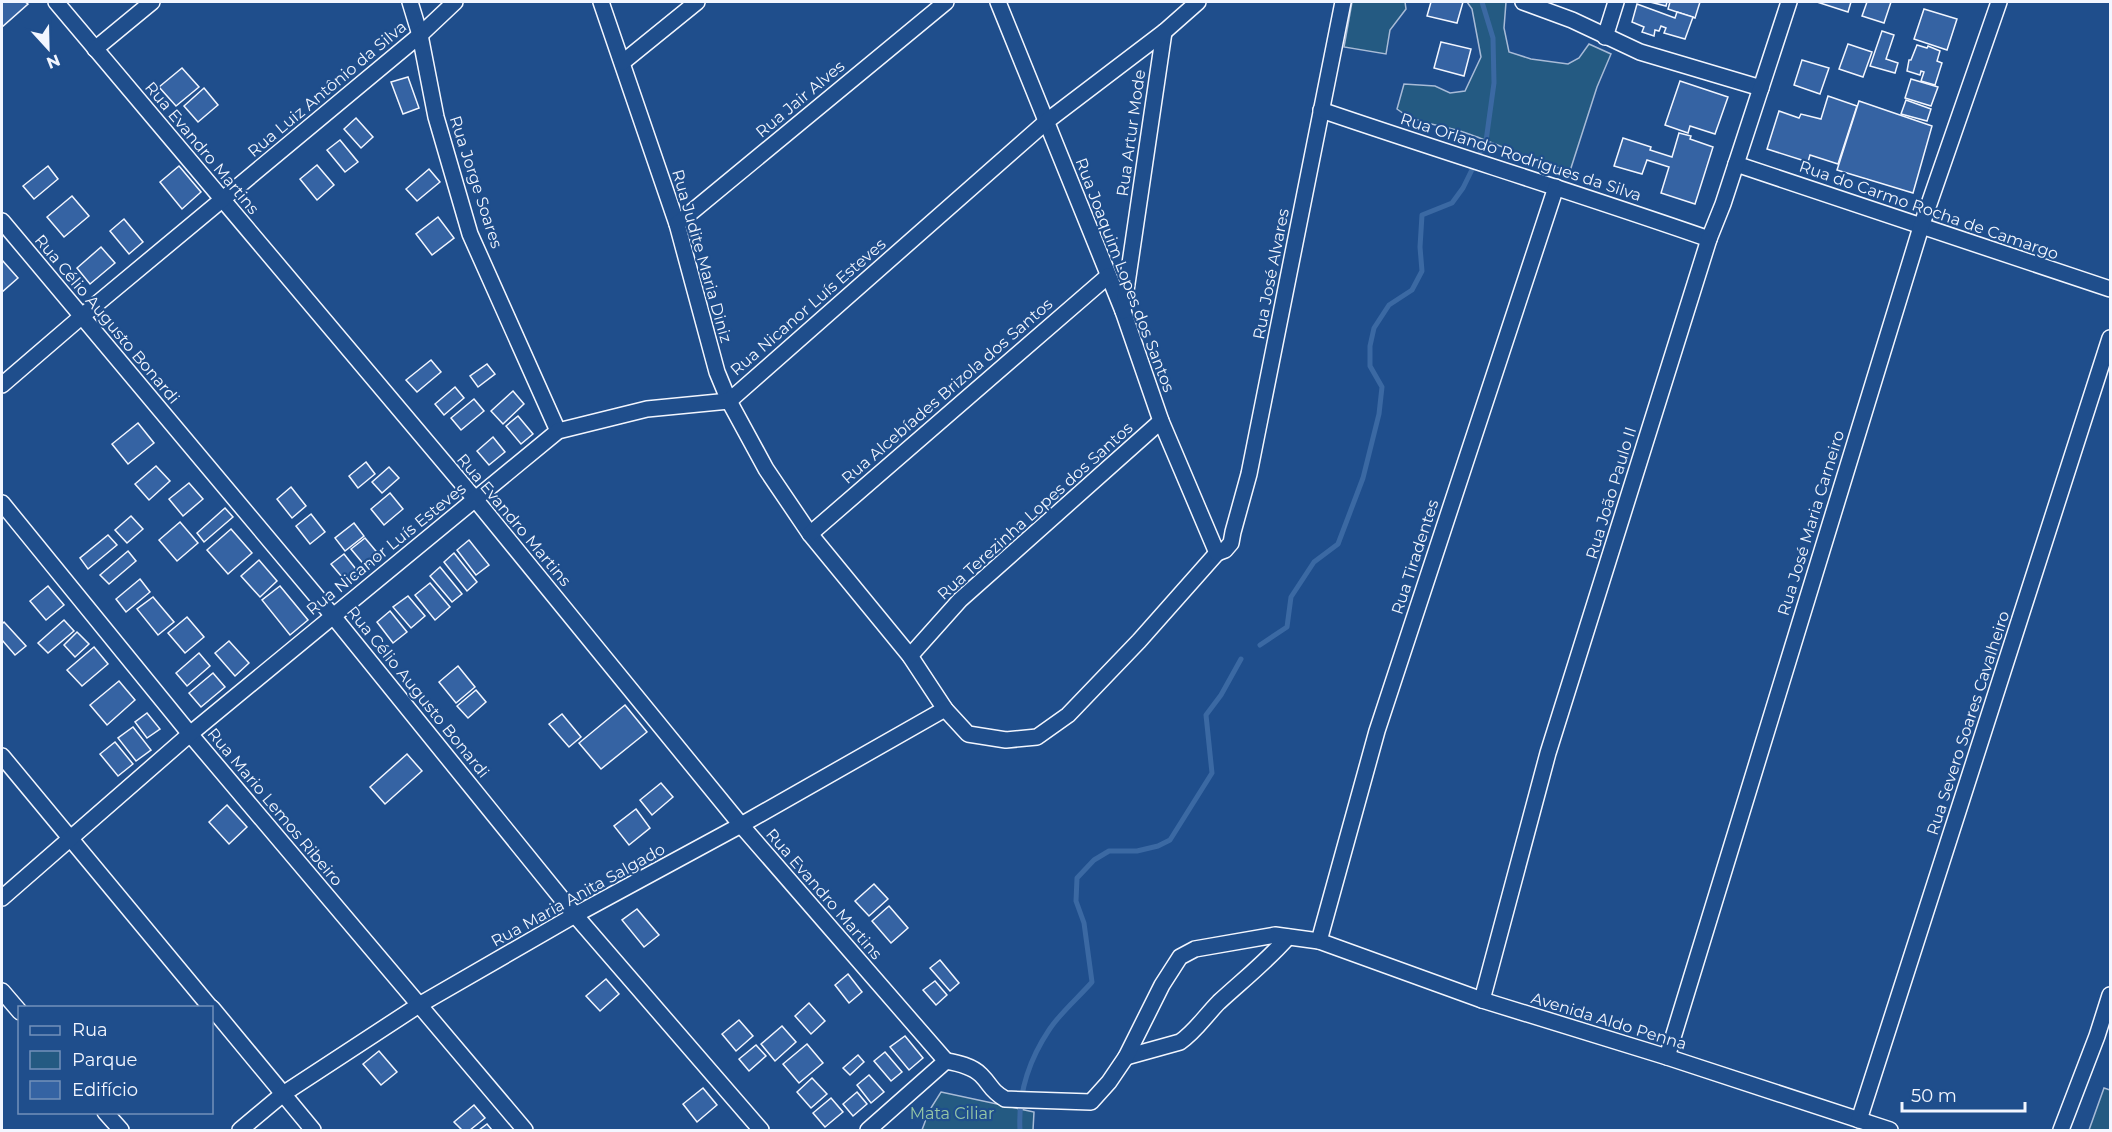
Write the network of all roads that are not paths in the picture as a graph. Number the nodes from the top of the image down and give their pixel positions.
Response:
1 (56, 2) edge
2 (152, 2) edge
3 (410, 2) edge
4 (454, 2) edge
5 (601, 2) edge
6 (697, 2) edge
7 (946, 2) edge
8 (998, 2) edge
9 (1197, 2) edge
10 (1343, 2) edge
11 (1523, 2) edge
12 (1616, 2) edge
13 (1789, 2) edge
14 (1999, 2) edge
15 (1164, 32) junction
16 (420, 35) junction
17 (1605, 37) junction
18 (95, 49) junction
19 (623, 62) junction
20 (1761, 88) junction
21 (1322, 110) junction
22 (1047, 120) junction
23 (1736, 165) junction
24 (1556, 187) junction
25 (222, 200) junction
26 (2, 221) edge
27 (677, 224) junction
28 (1921, 227) junction
29 (1709, 239) junction
30 (1108, 276) junction
31 (2110, 289) edge
32 (1123, 311) junction
33 (81, 317) junction
34 (2110, 338) edge
35 (2, 386) edge
36 (729, 401) junction
37 (1161, 421) junction
38 (558, 431) junction
39 (475, 499) junction
40 (2, 503) edge
41 (810, 534) junction
42 (1221, 552) junction
43 (333, 616) junction
44 (910, 656) junction
45 (945, 709) junction
46 (190, 734) junction
47 (2, 756) edge
48 (741, 825) junction
49 (70, 838) junction
50 (2, 898) edge
51 (575, 915) junction
52 (1288, 937) junction
53 (1319, 941) junction
54 (2, 991) edge
55 (2110, 994) edge
56 (1482, 1000) junction
57 (419, 1005) junction
58 (209, 1006) edge
59 (18, 1010) edge
60 (213, 1010) edge
61 (2104, 1038) edge
62 (1126, 1057) junction
63 (1667, 1057) junction
64 (945, 1060) junction
65 (283, 1094) junction
66 (106, 1114) edge
67 (1859, 1120) junction
68 (121, 1131) edge
69 (240, 1131) edge
70 (313, 1131) edge
71 (525, 1131) edge
72 (761, 1131) edge
73 (868, 1131) edge
74 (1890, 1131) edge
75 (2061, 1131) edge

1 - 18 street, Rua Evandro Martins
2 - 18 street
3 - 16 street, Rua Jorge Soares
4 - 16 street, Rua Luiz Antônio da Silva
5 - 19 street, Rua Judite Maria Diniz
6 - 19 street
7 - 27 street, Rua Jair Alves
8 - 22 street, Rua Joaquim Lopes dos Santos
9 - 15 street, Rua Nicanor Luís Esteves
10 - 21 street, Rua José Alvares
11 - 17 street
12 - 17 street
13 - 20 street, Rua João Paulo II
14 - 28 street, Rua José Maria Carneiro
15 - 22 street, Rua Nicanor Luís Esteves
15 - 32 street, Rua Artur Mode
16 - 25 street, Rua Luiz Antônio da Silva
16 - 38 street, Rua Jorge Soares
17 - 20 street
18 - 25 street, Rua Evandro Martins
19 - 27 street, Rua Judite Maria Diniz
20 - 23 street, Rua João Paulo II
21 - 24 street, Rua Orlando Rodrigues da Silva
21 - 42 street, Rua José Alvares
22 - 30 street, Rua Joaquim Lopes dos Santos
22 - 36 street, Rua Nicanor Luís Esteves
23 - 28 street, Rua do Carmo Rocha de Camargo
23 - 29 street, Rua João Paulo II
24 - 29 street, Rua Orlando Rodrigues da Silva
24 - 53 street, Rua Tiradentes
25 - 33 street, Rua Luiz Antônio da Silva
25 - 39 street, Rua Evandro Martins
26 - 33 street, Rua Célio Augusto Bonardi
27 - 36 street, Rua Judite Maria Diniz
28 - 31 street, Rua do Carmo Rocha de Camargo
28 - 63 street, Rua José Maria Carneiro
29 - 56 street, Rua João Paulo II
30 - 32 street, Rua Joaquim Lopes dos Santos
30 - 41 street, Rua Alcebíades Brizola dos Santos
32 - 37 street, Rua Joaquim Lopes dos Santos
33 - 35 street, Rua Luiz Antônio da Silva
33 - 43 street, Rua Célio Augusto Bonardi
34 - 67 street, Rua Severo Soares Cavalheiro
36 - 38 street, Rua Nicanor Luís Esteves
36 - 41 street, Rua Judite Maria Diniz
37 - 42 street, Rua Joaquim Lopes dos Santos
37 - 44 street, Rua Terezinha Lopes dos Santos
38 - 39 street, Rua Nicanor Luís Esteves
39 - 43 street, Rua Nicanor Luís Esteves
39 - 48 street, Rua Evandro Martins
40 - 46 street, Rua Mario Lemos Ribeiro
41 - 44 street, Rua Judite Maria Diniz
42 - 45 street, Rua Judite Maria Diniz
43 - 46 street, Rua Nicanor Luís Esteves
43 - 51 street, Rua Célio Augusto Bonardi
44 - 45 street, Rua Judite Maria Diniz
45 - 48 street, Rua Maria Anita Salgado
46 - 49 street, Rua Nicanor Luís Esteves
46 - 57 street, Rua Mario Lemos Ribeiro
47 - 49 street
48 - 51 street, Rua Maria Anita Salgado
48 - 64 street, Rua Evandro Martins
49 - 50 street, Rua Nicanor Luís Esteves
49 - 58 street
51 - 57 street, Rua Maria Anita Salgado
51 - 72 street, Rua Célio Augusto Bonardi
52 - 53 street, Avenida Aldo Penna
52 - 62 street
52 - 62 street, Avenida Aldo Penna
53 - 56 street, Avenida Aldo Penna
54 - 59 street
55 - 61 street
56 - 63 street, Avenida Aldo Penna
57 - 65 street, Rua Maria Anita Salgado
57 - 71 street, Rua Mario Lemos Ribeiro
60 - 65 street
61 - 75 street
62 - 64 street, Avenida Aldo Penna
63 - 67 street, Avenida Aldo Penna
64 - 73 street
65 - 69 street, Rua Maria Anita Salgado
65 - 70 street
66 - 68 street
67 - 74 street, Avenida Aldo Penna

